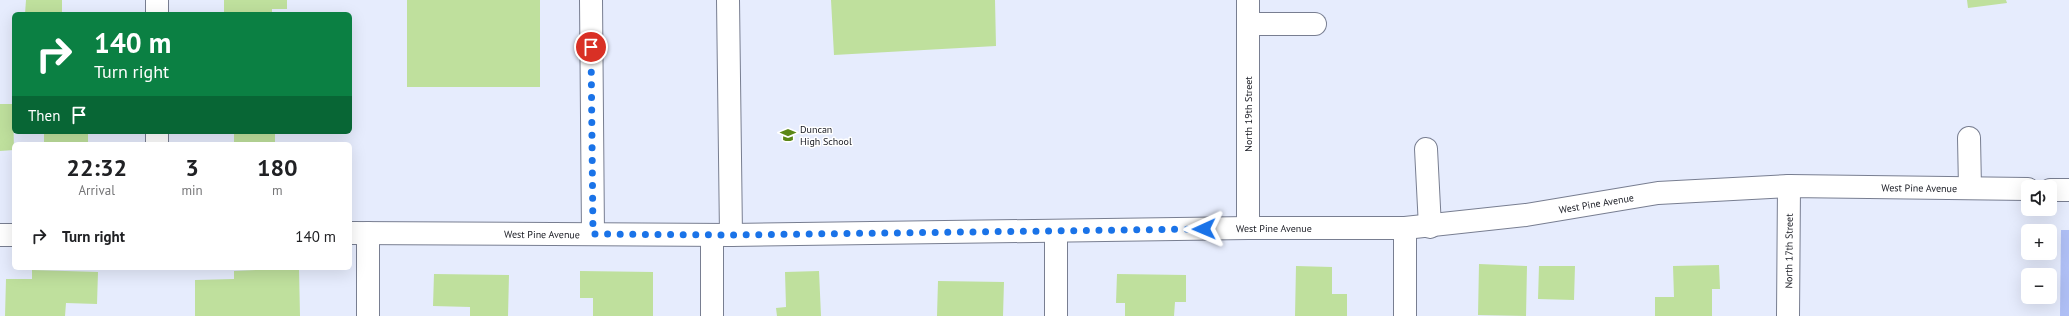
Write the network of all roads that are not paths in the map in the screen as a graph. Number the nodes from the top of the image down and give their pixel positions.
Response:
1 (157, 0) edge
2 (591, 0) edge
3 (728, 0) edge
4 (1248, 0) edge
5 (157, 12) edge
6 (1248, 24) junction
7 (1315, 24) dead end
8 (1969, 138) dead end
9 (1426, 149) dead end
10 (1788, 186) junction
11 (1970, 188) junction
12 (2021, 189) edge
13 (2057, 190) edge
14 (2069, 190) edge
15 (1430, 227) junction
16 (1248, 228) junction
17 (1405, 228) junction
18 (1056, 231) junction
19 (359, 233) edge
20 (12, 234) edge
21 (593, 234) junction
22 (0, 235) edge
23 (722, 235) junction
24 (368, 316) edge
25 (712, 316) edge
26 (1056, 316) edge
27 (1405, 316) edge
28 (1788, 316) edge

1 - 5 street
2 - 21 street
3 - 23 street
4 - 6 street, North 19th Street
6 - 7 street
6 - 16 street, North 19th Street
8 - 11 street
9 - 15 street
10 - 11 street, West Pine Avenue
10 - 15 street, West Pine Avenue
10 - 28 street, North 17th Street
11 - 12 street, West Pine Avenue
13 - 14 street
15 - 17 street, West Pine Avenue
16 - 17 street, West Pine Avenue
16 - 18 street, West Pine Avenue
17 - 27 street
18 - 23 street, West Pine Avenue
18 - 26 street
19 - 21 street, West Pine Avenue
19 - 24 street
20 - 22 street
21 - 23 street, West Pine Avenue
23 - 25 street

